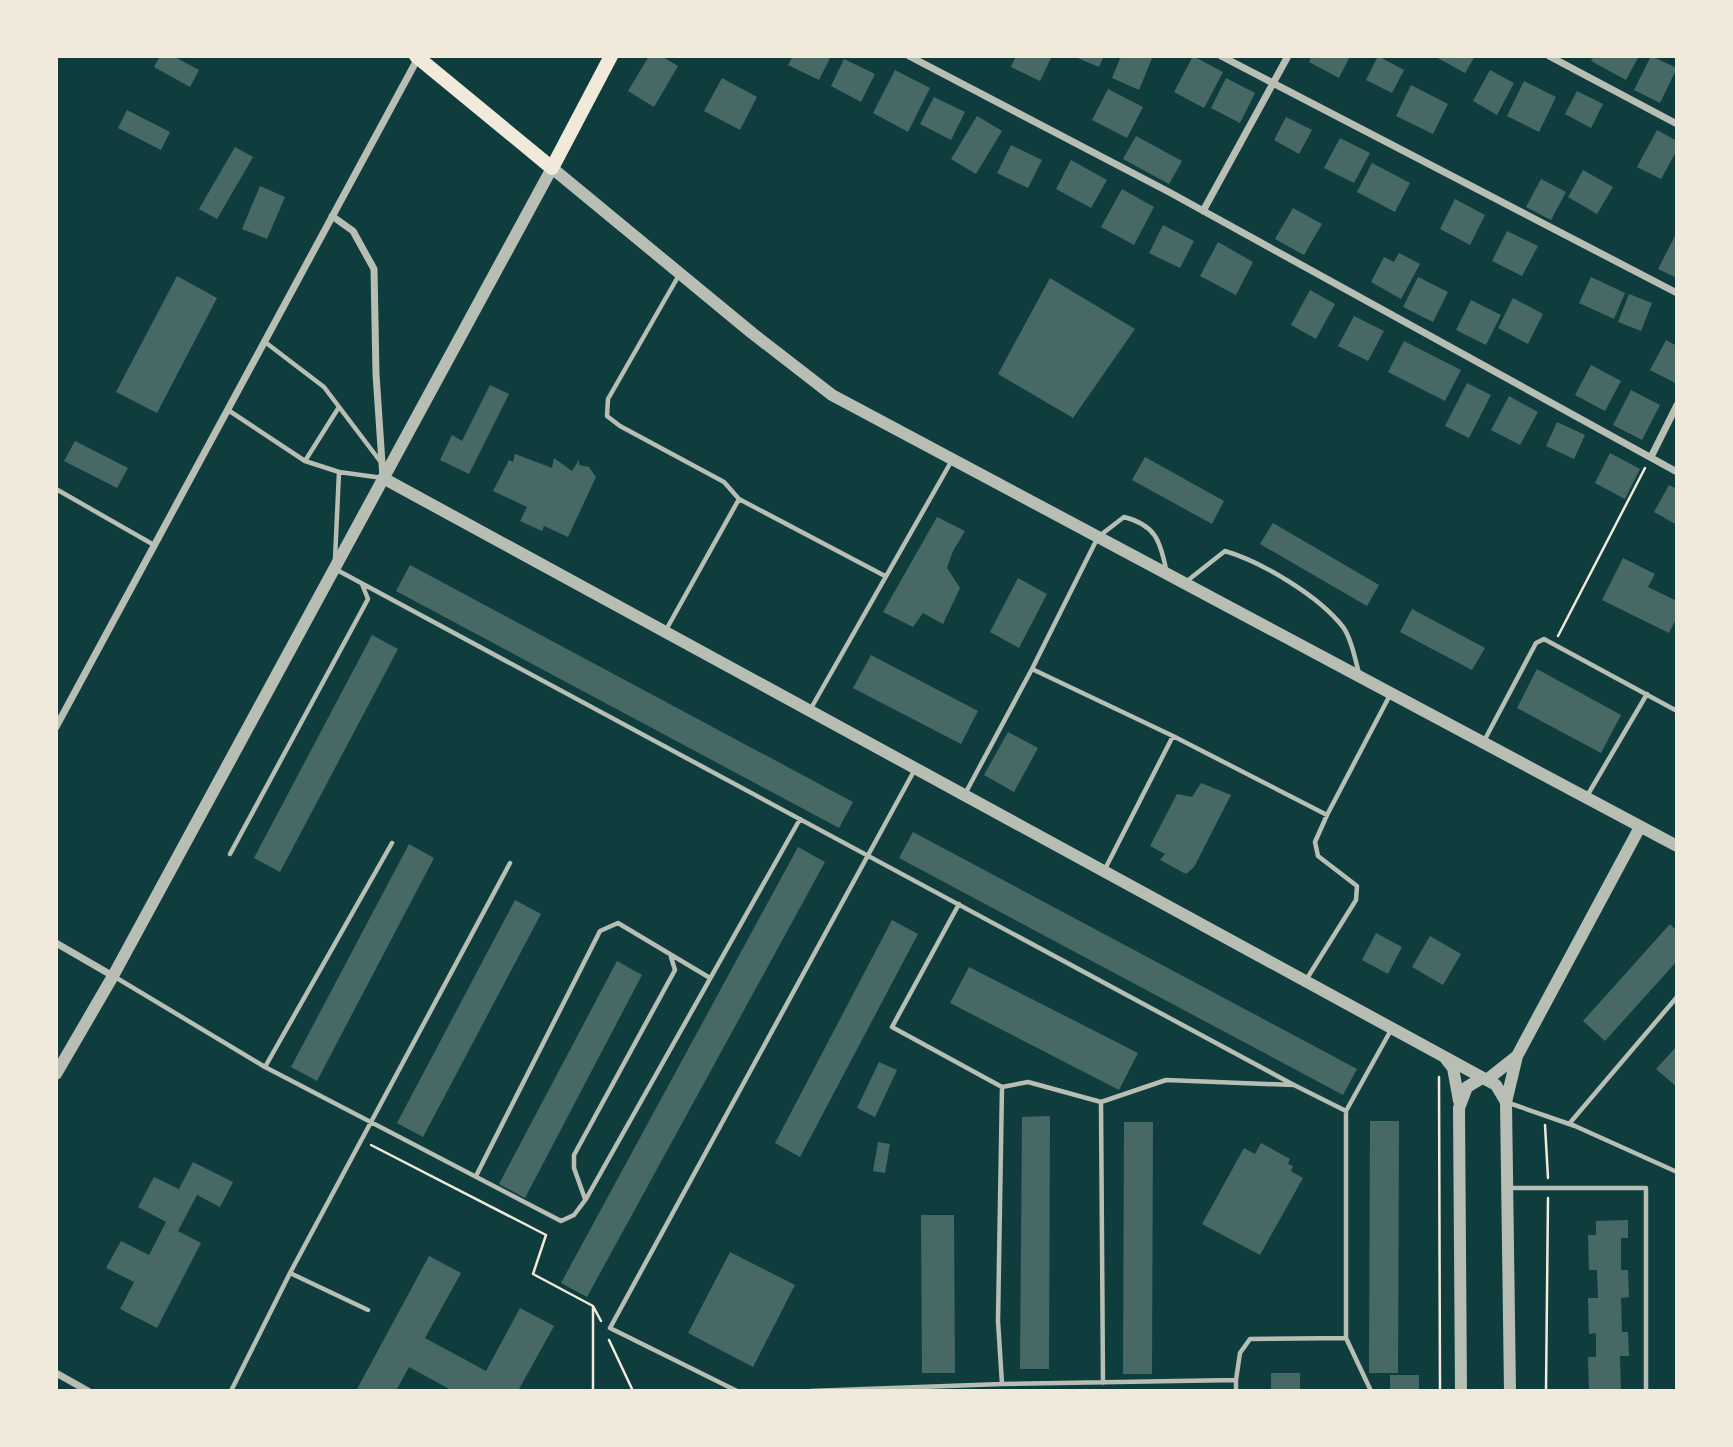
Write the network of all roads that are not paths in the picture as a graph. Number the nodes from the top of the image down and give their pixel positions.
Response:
1 (418, 56) edge
2 (611, 56) edge
3 (909, 56) edge
4 (1221, 56) edge
5 (1288, 56) edge
6 (1549, 56) edge
7 (1273, 83) junction
8 (1677, 124) edge
9 (552, 168) junction
10 (1203, 211) junction
11 (332, 216) junction
12 (679, 274) junction
13 (1677, 293) edge
14 (264, 342) junction
15 (1677, 405) edge
16 (338, 407) junction
17 (227, 410) junction
18 (1651, 457) junction
19 (953, 460) junction
20 (305, 461) junction
21 (380, 461) junction
22 (339, 472) junction
23 (1677, 472) edge
24 (383, 478) junction
25 (56, 489) edge
26 (739, 499) junction
27 (1098, 537) junction
28 (154, 545) junction
29 (334, 569) junction
30 (1167, 574) junction
31 (885, 576) junction
32 (361, 583) junction
33 (1185, 583) junction
34 (665, 632) junction
35 (1032, 669) junction
36 (1360, 677) junction
37 (1391, 694) junction
38 (1647, 694) junction
39 (810, 711) junction
40 (1677, 711) edge
41 (56, 727) edge
42 (1173, 736) junction
43 (1483, 743) junction
44 (916, 768) junction
45 (965, 795) junction
46 (1586, 798) junction
47 (1327, 815) junction
48 (800, 819) junction
49 (1640, 827) junction
50 (392, 843) dead end
51 (1677, 846) edge
52 (230, 854) dead end
53 (868, 855) junction
54 (510, 863) dead end
55 (1104, 871) junction
56 (959, 904) junction
57 (56, 943) edge
58 (669, 953) junction
59 (113, 976) junction
60 (710, 978) junction
61 (1306, 981) junction
62 (1677, 997) edge
63 (1392, 1028) junction
64 (1441, 1053) junction
65 (1517, 1056) junction
66 (265, 1067) junction
67 (56, 1074) edge
68 (1485, 1079) junction
69 (1294, 1085) junction
70 (1002, 1087) junction
71 (1101, 1102) junction
72 (1506, 1102) junction
73 (1459, 1108) junction
74 (1346, 1111) junction
75 (372, 1122) junction
76 (1569, 1124) junction
77 (1677, 1172) edge
78 (476, 1176) junction
79 (1509, 1188) junction
80 (586, 1199) junction
81 (290, 1273) junction
82 (368, 1310) dead end
83 (1346, 1338) junction
84 (56, 1373) edge
85 (1236, 1380) junction
86 (1103, 1383) junction
87 (1002, 1384) junction
88 (88, 1391) edge
89 (231, 1391) edge
90 (737, 1391) edge
91 (810, 1391) edge
92 (1236, 1391) edge
93 (1371, 1391) edge
94 (1461, 1391) edge
95 (1510, 1391) edge
96 (1646, 1391) edge

1 - 9 main road
1 - 11 street
2 - 9 main road
3 - 10 street
4 - 7 street
5 - 7 street
6 - 8 street
7 - 10 street
7 - 13 street
9 - 12 street
9 - 24 street
10 - 18 street
11 - 14 street
11 - 21 street
12 - 19 street
12 - 26 lane
14 - 16 lane
14 - 17 street
15 - 18 street
16 - 20 lane
16 - 21 lane
17 - 20 lane
17 - 28 street
18 - 23 street
19 - 27 street
19 - 31 lane
20 - 22 lane
21 - 24 street
22 - 24 lane
22 - 29 lane
24 - 29 street
24 - 34 street
25 - 28 lane
26 - 31 lane
26 - 34 lane
27 - 30 street
27 - 30 lane
27 - 35 lane
28 - 41 street
29 - 32 lane
29 - 59 street
30 - 33 street
31 - 39 lane
32 - 48 lane
32 - 52 lane
33 - 36 street
33 - 36 lane
34 - 39 street
35 - 42 lane
35 - 45 lane
36 - 37 street
37 - 43 street
37 - 47 lane
38 - 40 lane
38 - 43 lane
38 - 46 lane
39 - 44 street
42 - 47 lane
42 - 55 lane
43 - 46 street
44 - 45 street
44 - 53 lane
45 - 55 street
46 - 49 street
47 - 61 lane
48 - 53 lane
48 - 60 lane
49 - 51 street
49 - 65 street
50 - 66 lane
53 - 56 lane
53 - 90 lane
54 - 75 lane
55 - 61 street
56 - 69 lane
56 - 70 lane
57 - 59 street
58 - 60 lane
58 - 78 lane
58 - 80 lane
59 - 66 lane
59 - 67 street
60 - 80 lane
61 - 63 street
62 - 76 lane
63 - 64 street
63 - 74 lane
64 - 68 street
64 - 73 street
65 - 68 street
65 - 72 street
66 - 75 lane
68 - 72 street
68 - 73 street
69 - 71 lane
69 - 74 lane
70 - 71 lane
70 - 87 lane
71 - 86 lane
72 - 76 lane
72 - 79 street
73 - 94 street
74 - 83 lane
75 - 78 lane
75 - 81 lane
76 - 77 lane
78 - 80 lane
79 - 95 street
79 - 96 lane
81 - 82 lane
81 - 89 lane
83 - 85 lane
83 - 93 lane
84 - 88 street
85 - 86 lane
85 - 92 lane
86 - 87 lane
87 - 91 lane

